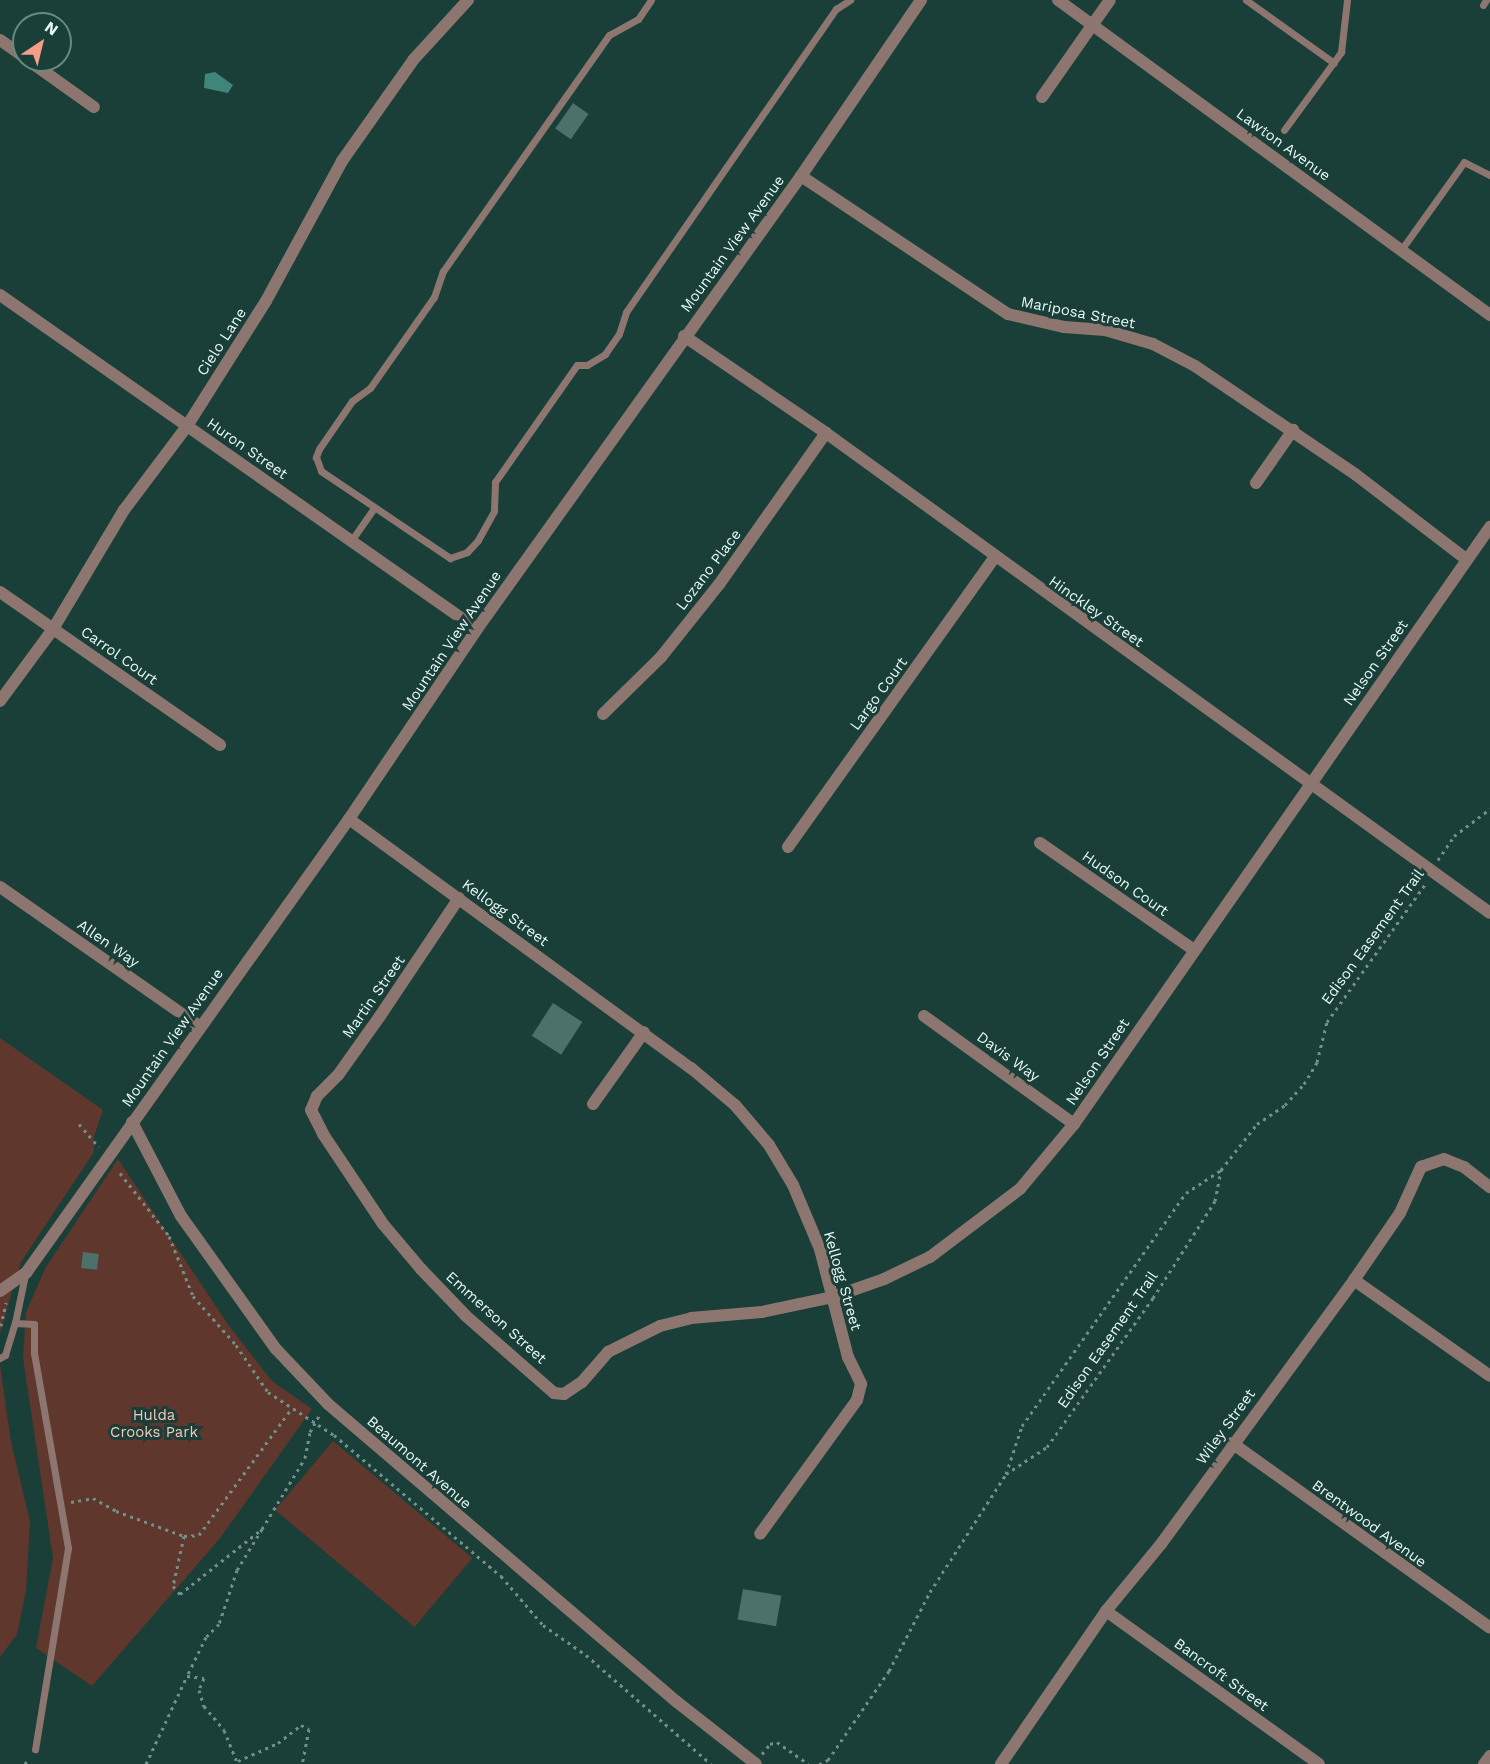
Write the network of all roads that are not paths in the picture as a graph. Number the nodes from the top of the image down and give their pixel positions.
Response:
1 (468, 0) edge
2 (651, 0) edge
3 (850, 0) edge
4 (921, 0) edge
5 (1058, 0) edge
6 (1110, 0) edge
7 (1246, 0) edge
8 (1347, 0) edge
9 (1093, 24) junction
10 (1334, 63) junction
11 (44, 72) edge
12 (1042, 97) dead end
13 (94, 107) dead end
14 (1284, 130) dead end
15 (1490, 175) edge
16 (801, 176) junction
17 (1401, 250) junction
18 (0, 295) edge
19 (1490, 315) edge
20 (684, 336) junction
21 (187, 426) junction
22 (1293, 430) junction
23 (826, 433) junction
24 (1256, 483) dead end
25 (374, 508) junction
26 (1490, 527) edge
27 (351, 541) junction
28 (994, 558) junction
29 (1467, 561) junction
30 (0, 592) edge
31 (53, 629) junction
32 (477, 629) junction
33 (0, 701) edge
34 (603, 714) dead end
35 (220, 745) dead end
36 (1311, 781) junction
37 (349, 819) junction
38 (1040, 843) dead end
39 (788, 847) dead end
40 (0, 887) edge
41 (459, 898) junction
42 (1490, 913) edge
43 (1194, 950) junction
44 (924, 1016) dead end
45 (199, 1026) junction
46 (644, 1032) junction
47 (593, 1104) dead end
48 (311, 1110) joint
49 (132, 1122) junction
50 (1074, 1124) junction
51 (1490, 1187) edge
52 (26, 1273) junction
53 (1354, 1280) junction
54 (0, 1291) edge
55 (833, 1297) junction
56 (15, 1323) junction
57 (0, 1359) edge
58 (1490, 1376) edge
59 (564, 1395) joint
60 (1232, 1443) junction
61 (760, 1534) dead end
62 (1106, 1611) junction
63 (1490, 1628) edge
64 (35, 1749) dead end
65 (1490, 1756) edge
66 (756, 1764) edge
67 (1001, 1764) edge
68 (1319, 1764) edge
69 (1484, 1764) edge

1 - 21 street, Cielo Lane
2 - 25 lane
3 - 25 lane
4 - 16 street, Mountain View Avenue
5 - 9 street, Lawton Avenue
6 - 9 street
7 - 10 lane
8 - 10 lane
9 - 12 street
9 - 17 street, Lawton Avenue
10 - 14 lane
11 - 13 street
15 - 17 lane
16 - 20 street, Mountain View Avenue
16 - 22 street, Mariposa Street
17 - 19 street, Lawton Avenue
18 - 21 street, Huron Street
20 - 23 street, Hinckley Street
20 - 32 street, Mountain View Avenue
21 - 27 street, Huron Street
21 - 31 street, Cielo Lane
22 - 24 street
22 - 29 street, Mariposa Street
23 - 28 street, Hinckley Street
23 - 34 street, Lozano Place
25 - 27 lane
26 - 29 street, Nelson Street
27 - 32 street, Huron Street
28 - 36 street, Hinckley Street
28 - 39 street, Largo Court
29 - 36 street, Nelson Street
30 - 31 street, Carrol Court
31 - 33 street, Cielo Lane
31 - 35 street, Carrol Court
32 - 37 street, Mountain View Avenue
36 - 42 street, Hinckley Street
36 - 43 street, Nelson Street
37 - 41 street, Kellogg Street
37 - 45 street, Mountain View Avenue
38 - 43 street, Hudson Court
40 - 45 street, Allen Way
41 - 46 street, Kellogg Street
41 - 48 street, Martin Street
43 - 50 street, Nelson Street
44 - 50 street, Davis Way
45 - 49 street, Mountain View Avenue
46 - 47 street
46 - 55 street, Kellogg Street
48 - 59 street, Emmerson Street
49 - 52 street, Mountain View Avenue
49 - 66 street, Beaumont Avenue
50 - 55 street, Nelson Street
51 - 53 street, Wiley Street
52 - 54 street, Mountain View Avenue
52 - 56 lane
53 - 58 street
53 - 60 street, Wiley Street
55 - 59 street, Nelson Street
55 - 61 street, Kellogg Street
56 - 57 lane
56 - 64 lane
60 - 62 street, Wiley Street
60 - 63 street, Brentwood Avenue
62 - 67 street, Wiley Street
62 - 68 street, Bancroft Street
65 - 69 street

